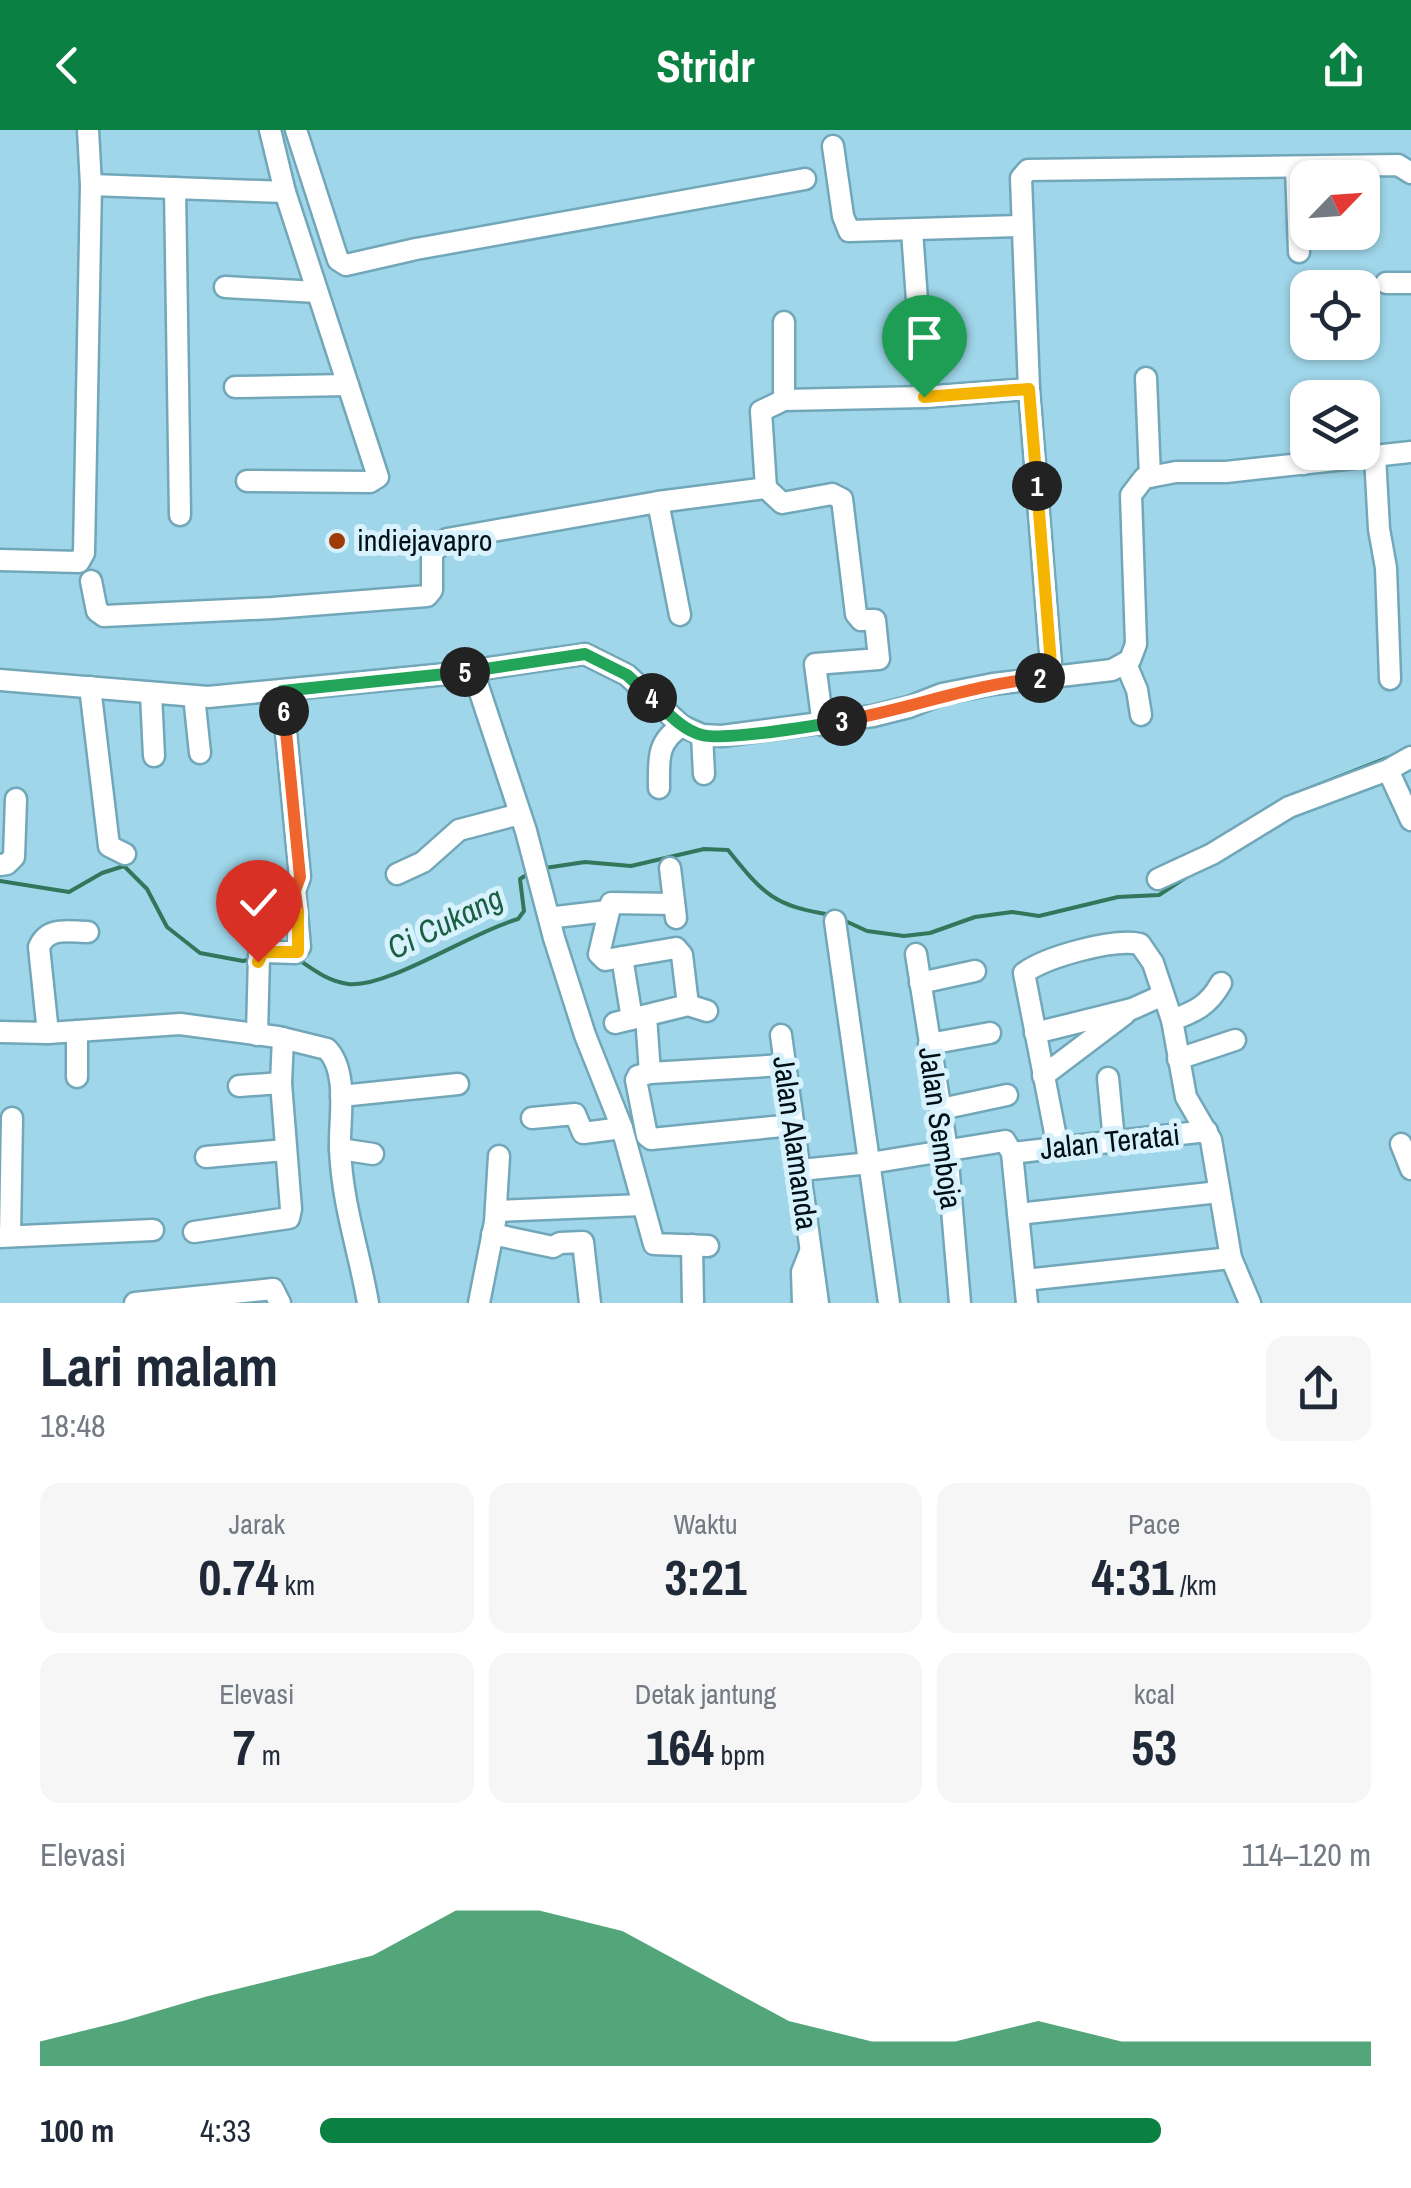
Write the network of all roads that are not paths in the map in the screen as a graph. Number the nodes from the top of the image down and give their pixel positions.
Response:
1 (88, 130) edge
2 (270, 130) edge
3 (296, 130) edge
4 (833, 146) dead end
5 (1380, 165) edge
6 (1290, 167) edge
7 (1411, 173) edge
8 (805, 179) dead end
9 (90, 185) junction
10 (175, 188) junction
11 (285, 192) junction
12 (1021, 226) junction
13 (912, 230) junction
14 (1386, 283) dead end
15 (1411, 283) edge
16 (224, 287) dead end
17 (317, 292) junction
18 (784, 322) dead end
19 (1146, 378) dead end
20 (348, 384) junction
21 (235, 387) dead end
22 (1029, 389) junction
23 (924, 397) junction
24 (784, 400) junction
25 (1411, 452) edge
26 (1380, 455) edge
27 (1290, 465) edge
28 (1376, 470) edge
29 (1150, 476) junction
30 (247, 481) dead end
31 (766, 488) junction
32 (658, 502) junction
33 (180, 516) dead end
34 (0, 560) edge
35 (91, 582) dead end
36 (680, 614) dead end
37 (1126, 664) junction
38 (474, 671) junction
39 (1052, 677) junction
40 (1390, 679) dead end
41 (0, 680) edge
42 (90, 688) junction
43 (282, 691) junction
44 (151, 694) junction
45 (194, 696) junction
46 (1141, 715) dead end
47 (823, 724) junction
48 (692, 730) junction
49 (200, 753) dead end
50 (154, 756) dead end
51 (1411, 758) edge
52 (1388, 770) junction
53 (704, 774) dead end
54 (659, 788) dead end
55 (16, 799) dead end
56 (520, 814) junction
57 (1411, 820) edge
58 (125, 854) dead end
59 (0, 864) edge
60 (670, 868) dead end
61 (398, 874) dead end
62 (1158, 879) dead end
63 (607, 911) junction
64 (556, 917) dead end
65 (835, 921) dead end
66 (88, 932) dead end
67 (916, 954) dead end
68 (622, 957) junction
69 (976, 971) dead end
70 (1221, 983) dead end
71 (920, 984) junction
72 (1163, 995) junction
73 (1132, 1009) junction
74 (631, 1019) junction
75 (1172, 1020) junction
76 (77, 1031) junction
77 (0, 1032) edge
78 (48, 1033) junction
79 (990, 1033) dead end
80 (1034, 1033) junction
81 (257, 1035) junction
82 (780, 1035) dead end
83 (283, 1038) junction
84 (1234, 1040) dead end
85 (929, 1044) junction
86 (1178, 1060) junction
87 (784, 1064) junction
88 (1043, 1076) junction
89 (77, 1077) dead end
90 (643, 1077) junction
91 (1108, 1078) dead end
92 (281, 1083) junction
93 (458, 1084) dead end
94 (239, 1086) dead end
95 (1007, 1095) dead end
96 (341, 1096) junction
97 (941, 1109) junction
98 (12, 1118) dead end
99 (532, 1118) dead end
100 (793, 1126) junction
101 (622, 1128) junction
102 (1207, 1131) junction
103 (1114, 1142) junction
104 (1401, 1144) dead end
105 (6, 1147) edge
106 (1058, 1148) junction
107 (340, 1149) junction
108 (285, 1150) junction
109 (947, 1150) junction
110 (1012, 1153) junction
111 (373, 1154) dead end
112 (498, 1156) dead end
113 (206, 1157) dead end
114 (870, 1164) junction
115 (1411, 1169) edge
116 (801, 1170) junction
117 (1220, 1192) junction
118 (642, 1205) junction
119 (496, 1212) junction
120 (1018, 1214) junction
121 (5, 1226) edge
122 (153, 1230) dead end
123 (194, 1232) dead end
124 (492, 1234) junction
125 (810, 1252) junction
126 (1231, 1258) junction
127 (1025, 1280) junction
128 (219, 1300) edge
129 (135, 1303) edge
130 (280, 1303) edge
131 (368, 1303) edge
132 (479, 1303) edge
133 (590, 1303) edge
134 (693, 1303) edge
135 (803, 1303) edge
136 (818, 1303) edge
137 (889, 1303) edge
138 (960, 1303) edge
139 (1028, 1303) edge
140 (1250, 1303) edge

1 - 9 street
2 - 11 street
3 - 8 street
4 - 13 street
5 - 7 street
6 - 12 street
9 - 10 street
9 - 34 street
10 - 11 street
10 - 33 street
11 - 17 street
12 - 13 street
12 - 22 street
13 - 23 street
14 - 15 street
16 - 17 street
17 - 20 street
18 - 24 street
19 - 29 street
20 - 21 street
20 - 30 street
22 - 23 street
22 - 39 street
23 - 24 street
24 - 31 street
25 - 26 street
27 - 29 street
28 - 40 street
29 - 37 street
31 - 32 street
31 - 47 street
32 - 35 street
32 - 36 street
37 - 39 street
37 - 46 street
38 - 43 street
38 - 48 street
38 - 56 street
39 - 47 street
41 - 42 street
42 - 44 street
42 - 58 street
43 - 45 street
43 - 81 street
44 - 45 street
44 - 50 street
45 - 49 street
47 - 48 street
48 - 53 street
48 - 54 street
51 - 52 street
52 - 57 street
52 - 62 street
55 - 59 street
56 - 61 street
56 - 101 street
60 - 63 street
63 - 64 street
63 - 68 street
65 - 114 street
66 - 78 street
67 - 71 street, Jalan Semboja
68 - 74 street
68 - 74 street
69 - 71 street
70 - 75 street
71 - 85 street, Jalan Semboja
72 - 73 street
72 - 75 street
72 - 80 street
73 - 80 street
73 - 88 street
74 - 90 street
75 - 86 street
76 - 78 street
76 - 81 street
76 - 89 street
77 - 78 street
79 - 85 street
80 - 88 street
81 - 83 street
82 - 87 street, Jalan Alamanda
83 - 92 street
83 - 96 street
84 - 86 street
85 - 97 street, Jalan Semboja
86 - 102 street
87 - 90 street
87 - 100 street, Jalan Alamanda
88 - 106 street
90 - 100 street
91 - 103 street
92 - 94 street
92 - 108 street
93 - 96 street
95 - 97 street
96 - 107 street
97 - 109 street, Jalan Semboja
98 - 105 street
99 - 101 street
100 - 116 street, Jalan Alamanda
101 - 118 street
102 - 103 street, Jalan Teratai
102 - 117 street
103 - 106 street, Jalan Teratai
104 - 115 street
105 - 121 street
106 - 110 street, Jalan Teratai
107 - 111 street
107 - 131 street
108 - 113 street
108 - 123 street
109 - 110 street, Jalan Teratai
109 - 114 street
109 - 138 street, Jalan Semboja
110 - 120 street
112 - 119 street
114 - 116 street
114 - 137 street
116 - 125 street, Jalan Alamanda
117 - 120 street
117 - 126 street
118 - 119 street
118 - 134 street
119 - 124 street
120 - 127 street
121 - 122 street
124 - 132 street
124 - 133 street
125 - 135 street, Jalan Alamanda
125 - 136 street, Jalan Alamanda
126 - 127 street
126 - 140 street
127 - 139 street
128 - 129 street
128 - 130 street

